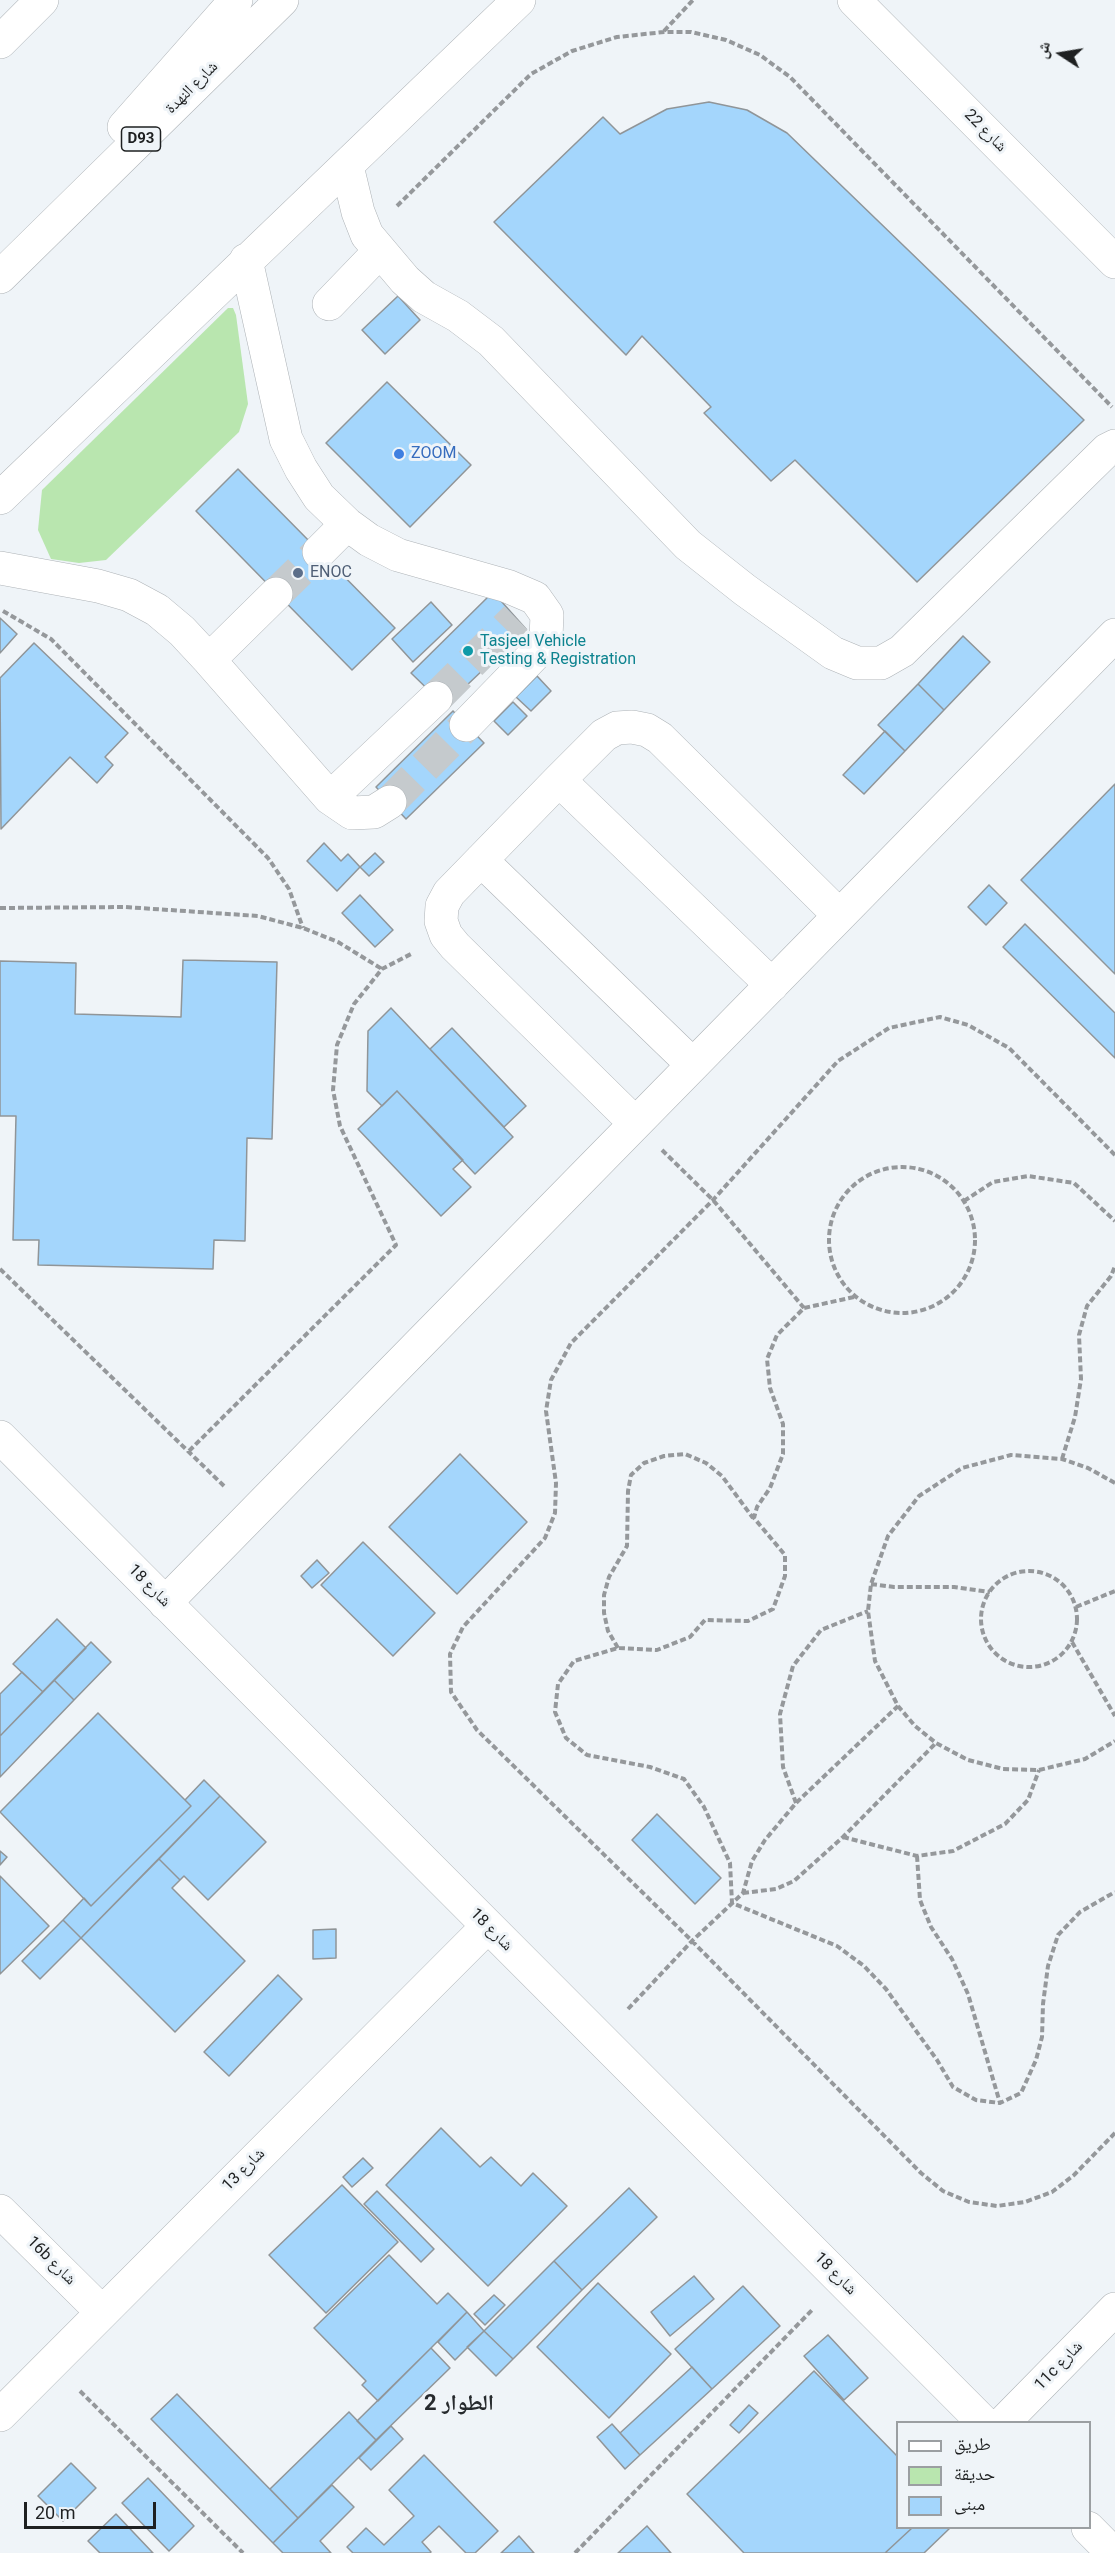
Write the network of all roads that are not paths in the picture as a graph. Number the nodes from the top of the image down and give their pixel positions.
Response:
1 (42, 0) edge
2 (236, 0) edge
3 (282, 0) edge
4 (519, 0) edge
5 (870, 6) edge
6 (0, 42) edge
7 (347, 166) junction
8 (310, 202) junction
9 (374, 243) junction
10 (246, 260) junction
11 (1115, 261) edge
12 (0, 268) edge
13 (0, 277) edge
14 (329, 304) dead end
15 (1115, 446) edge
16 (0, 498) edge
17 (347, 524) junction
18 (320, 552) tunnel mouth
19 (0, 568) edge
20 (276, 594) tunnel mouth
21 (1115, 635) edge
22 (209, 660) junction
23 (436, 698) tunnel mouth
24 (466, 725) tunnel mouth
25 (559, 780) junction
26 (330, 798) junction
27 (390, 802) tunnel mouth
28 (481, 860) junction
29 (839, 915) junction
30 (772, 985) junction
31 (693, 1065) junction
32 (635, 1123) junction
33 (0, 1437) edge
34 (165, 1602) junction
35 (488, 1926) junction
36 (0, 2211) edge
37 (1115, 2309) edge
38 (102, 2312) junction
39 (0, 2415) edge
40 (982, 2421) edge
41 (1005, 2421) edge
42 (1089, 2529) edge
43 (1113, 2553) edge

1 - 6 street
2 - 12 street, شارع النهدة
3 - 13 street, شارع النهدة / D93
4 - 7 street
5 - 11 street, شارع 22
7 - 8 street
7 - 9 street
8 - 9 street
8 - 10 street
9 - 14 street
9 - 15 street
10 - 16 street
10 - 17 street
17 - 18 street
17 - 24 street
19 - 22 street
20 - 22 street
21 - 29 street
22 - 26 street
23 - 26 street
25 - 28 street
25 - 29 street
25 - 30 street
26 - 27 street
28 - 31 street
28 - 32 street
29 - 30 street
30 - 31 street
31 - 32 street
32 - 34 street
33 - 34 street, شارع 18
34 - 35 street, شارع 18
35 - 38 street, شارع 13
35 - 40 street, شارع 18
36 - 38 street, 16b شارع
37 - 41 street, 11c شارع
38 - 39 street, شارع 13
42 - 43 street

